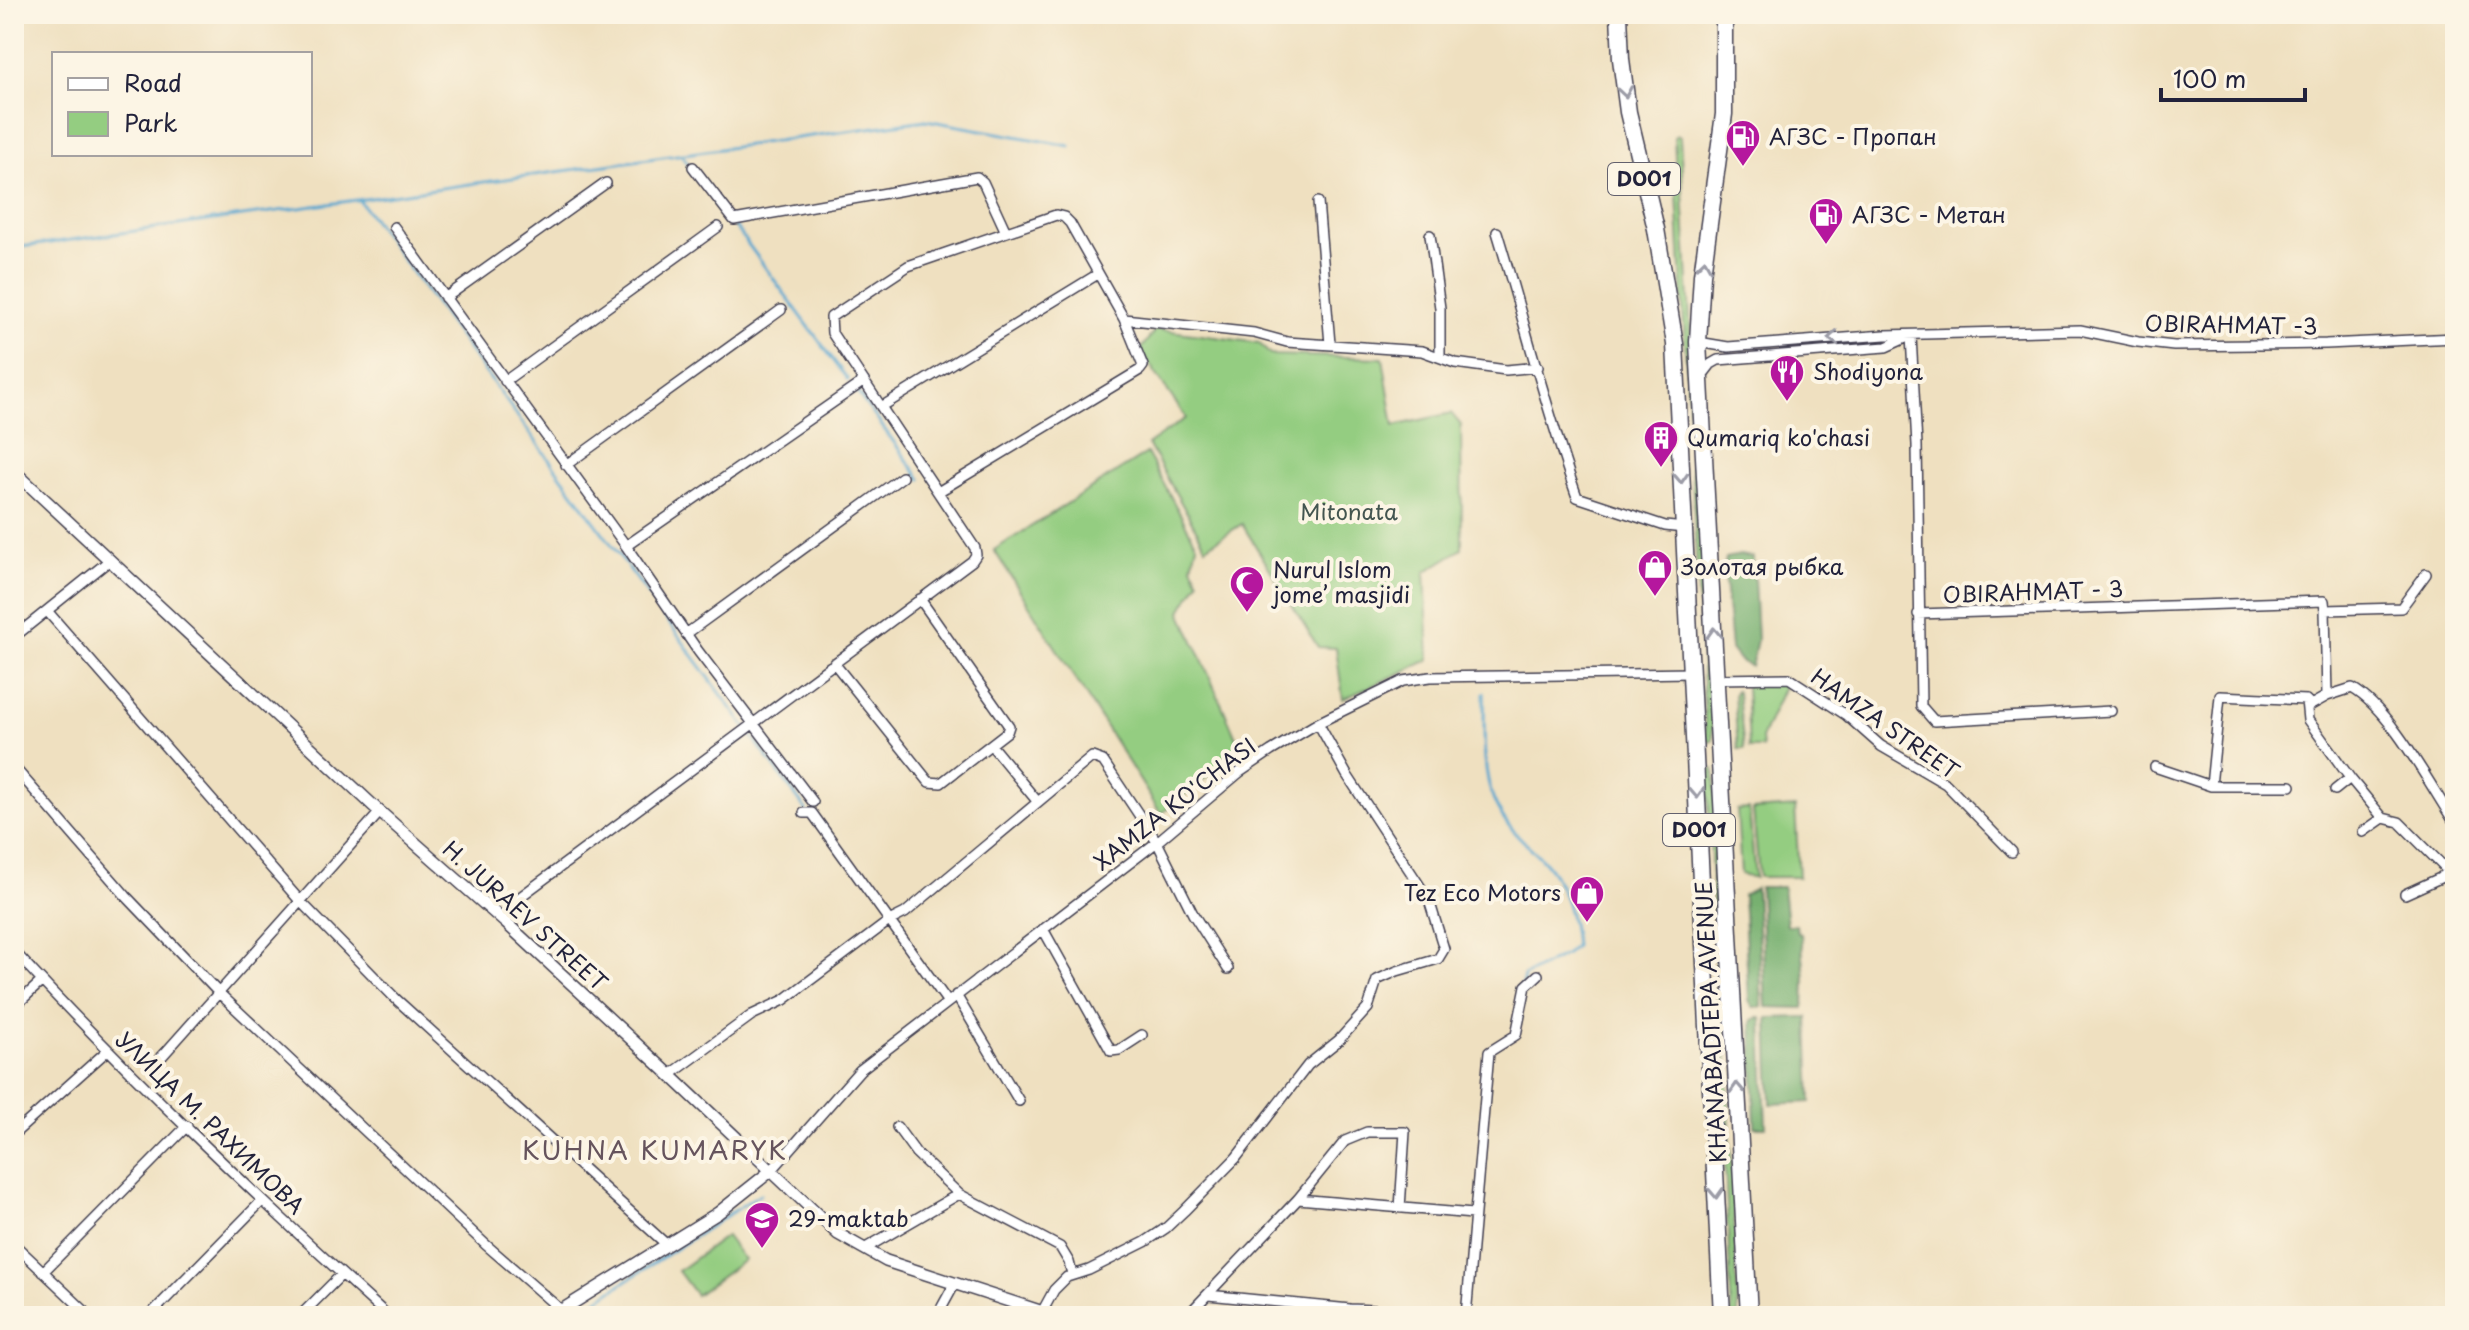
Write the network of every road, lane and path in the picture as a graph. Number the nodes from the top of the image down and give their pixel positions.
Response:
1 (1619, 14) edge
2 (1724, 14) edge
3 (693, 167) dead end
4 (606, 183) dead end
5 (1318, 202) dead end
6 (394, 227) dead end
7 (718, 227) dead end
8 (1006, 232) junction
9 (1497, 232) dead end
10 (1430, 235) dead end
11 (1098, 274) junction
12 (445, 298) junction
13 (781, 310) dead end
14 (1124, 319) junction
15 (1911, 336) junction
16 (2455, 338) edge
17 (1698, 342) junction
18 (1330, 344) junction
19 (1440, 356) junction
20 (1538, 367) junction
21 (505, 381) junction
22 (864, 381) junction
23 (1700, 383) junction
24 (881, 407) junction
25 (566, 465) junction
26 (14, 471) edge
27 (902, 477) dead end
28 (938, 492) junction
29 (1684, 528) junction
30 (626, 546) junction
31 (110, 560) junction
32 (2426, 574) dead end
33 (920, 599) junction
34 (2325, 610) junction
35 (48, 612) junction
36 (1918, 614) junction
37 (686, 634) junction
38 (14, 637) edge
39 (834, 663) junction
40 (1691, 673) junction
41 (1715, 679) junction
42 (2327, 696) junction
43 (2306, 700) junction
44 (2111, 711) dead end
45 (754, 722) junction
46 (1318, 723) junction
47 (991, 745) junction
48 (1694, 747) junction
49 (1719, 747) junction
50 (14, 767) edge
51 (2155, 767) dead end
52 (2350, 778) junction
53 (2211, 786) junction
54 (2291, 786) dead end
55 (2335, 790) dead end
56 (1037, 801) junction
57 (813, 802) dead end
58 (380, 812) junction
59 (804, 813) dead end
60 (2383, 818) junction
61 (2455, 823) edge
62 (2363, 832) dead end
63 (1157, 842) junction
64 (2012, 852) dead end
65 (2451, 871) edge
66 (2405, 894) dead end
67 (300, 901) junction
68 (889, 921) junction
69 (506, 923) junction
70 (1043, 929) junction
71 (14, 951) edge
72 (1228, 969) dead end
73 (1538, 975) dead end
74 (42, 981) junction
75 (218, 992) junction
76 (951, 998) junction
77 (14, 1007) edge
78 (1142, 1035) dead end
79 (108, 1050) junction
80 (157, 1062) dead end
81 (670, 1075) junction
82 (1019, 1101) dead end
83 (187, 1126) junction
84 (897, 1127) dead end
85 (14, 1134) edge
86 (772, 1170) junction
87 (959, 1194) junction
88 (1298, 1199) junction
89 (262, 1201) junction
90 (1400, 1208) junction
91 (1473, 1214) junction
92 (14, 1244) edge
93 (666, 1244) junction
94 (864, 1249) junction
95 (43, 1272) junction
96 (342, 1274) junction
97 (1072, 1274) junction
98 (954, 1285) junction
99 (1208, 1295) junction
100 (556, 1313) edge
101 (1050, 1315) edge
102 (1466, 1315) edge
103 (90, 1316) edge
104 (149, 1316) edge
105 (300, 1316) edge
106 (388, 1316) edge
107 (937, 1316) edge
108 (1187, 1316) edge
109 (1722, 1316) edge
110 (1749, 1316) edge

1 -> 29 highway, KHANABADTEPA AVENUE / D001
17 -> 2 highway, D001
3 - 8 street
4 - 12 street
5 - 18 street
6 - 12 street
7 - 21 street
8 - 11 street
8 - 22 street
9 - 20 street
10 - 19 street
11 - 14 street
11 - 24 street
12 - 21 street
13 - 25 street
14 - 18 street
14 - 28 street
15 - 16 street, OBIRAHMAT -3
15 -> 17 street
15 - 23 street
15 - 36 street, OBIRAHMAT - 3
17 - 23 highway, KHANABADTEPA AVENUE / D001
18 - 19 street
19 - 20 street
20 - 29 street
21 - 25 street
22 - 24 street
22 - 30 street
41 -> 23 highway, KHANABADTEPA AVENUE / D001
24 - 28 street
25 - 30 street
26 - 31 street, H. JURAEV STREET
27 - 37 street
28 - 33 street
29 - 40 highway, KHANABADTEPA AVENUE / D001
30 - 37 street
31 - 35 street
31 - 58 street, H. JURAEV STREET
32 - 34 street, OBIRAHMAT - 3
33 - 39 street
33 - 47 street
34 - 36 street, OBIRAHMAT - 3
34 - 42 street
35 - 38 street
35 - 67 street
36 - 44 street
37 - 45 street
39 - 45 street
39 - 47 street
40 - 46 street, XAMZA KO'CHASI
40 - 48 highway, KHANABADTEPA AVENUE / D001
41 - 49 highway, KHANABADTEPA AVENUE / D001
41 - 64 street, HAMZA STREET
42 - 43 street
42 - 61 street
43 - 52 street
43 - 53 street
45 - 57 street
45 - 69 street
46 - 63 street, XAMZA KO'CHASI
46 - 97 street
47 - 56 street
48 - 49 highway
48 -> 109 highway, KHANABADTEPA AVENUE / D001
110 -> 49 highway, KHANABADTEPA AVENUE / D001
50 - 75 street
51 - 53 street
52 - 55 street
52 - 60 street
53 - 54 street
56 - 63 street
56 - 68 street
58 - 67 street
58 - 69 street, H. JURAEV STREET
59 - 68 street
60 - 62 street
60 - 65 street
63 - 70 street, XAMZA KO'CHASI
63 - 72 street
65 - 66 street
67 - 75 street
67 - 93 street
68 - 76 street
68 - 81 street
69 - 81 street, H. JURAEV STREET
70 - 76 street, XAMZA KO'CHASI
70 - 78 street
71 - 74 street, УЛИЦА М. РАХИМОВА
73 - 91 street
74 - 77 street
74 - 79 street, УЛИЦА М. РАХИМОВА
75 - 80 street
75 - 100 street
76 - 82 street
76 - 86 street, XAMZA KO'CHASI
79 - 83 street, УЛИЦА М. РАХИМОВА
79 - 85 street
81 - 86 street, H. JURAEV STREET
83 - 89 street, УЛИЦА М. РАХИМОВА
83 - 95 street
84 - 87 street
86 - 93 street
86 - 94 street, H. JURAEV STREET
87 - 94 street
87 - 97 street
88 - 90 street
88 - 90 street
88 - 99 street
89 - 96 street, УЛИЦА М. РАХИМОВА
89 - 104 street
90 - 91 street
91 - 102 street
92 - 95 street
93 - 100 street
94 - 98 street, H. JURAEV STREET
95 - 103 street
96 - 105 street
96 - 106 street, УЛИЦА М. РАХИМОВА
97 - 101 street
98 - 101 street, H. JURAEV STREET
98 - 107 street
99 - 102 street
99 - 108 street

